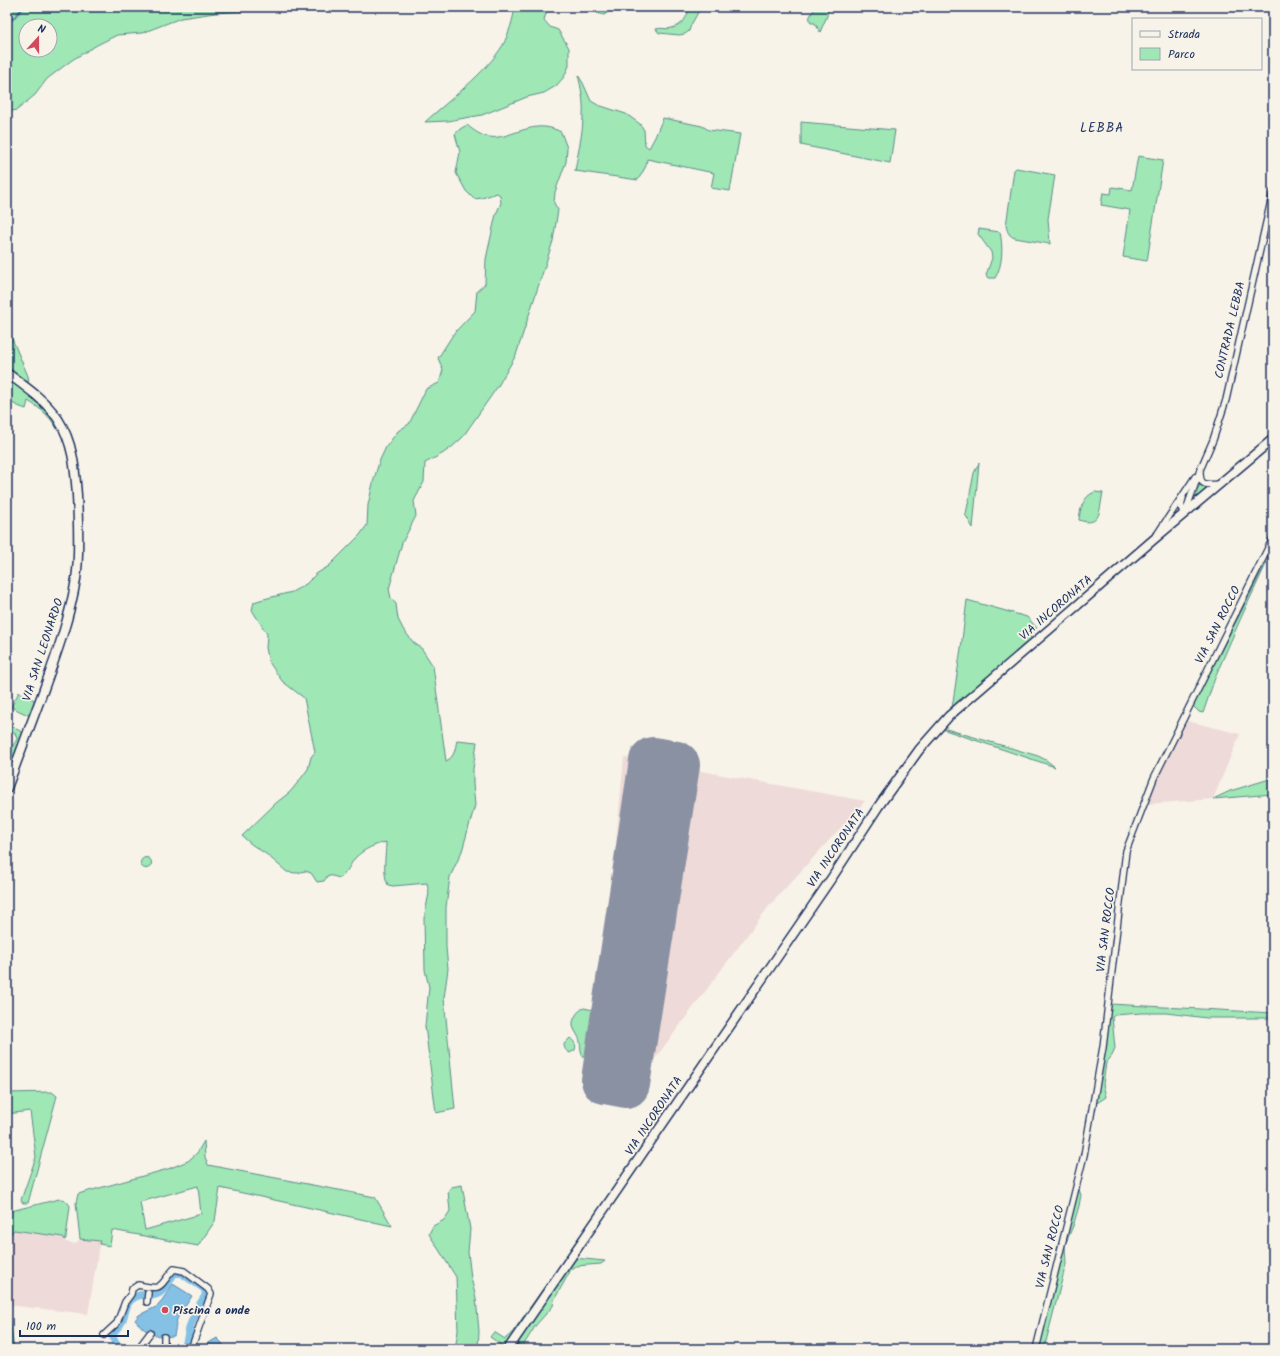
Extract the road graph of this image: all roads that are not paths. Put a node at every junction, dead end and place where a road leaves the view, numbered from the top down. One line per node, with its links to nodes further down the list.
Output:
1 (1273, 192): 4 (street, CONTRADA LEBBA)
2 (7, 373): 10 (main road, VIA SAN LEONARDO)
3 (1273, 439): 5 (main road, VIA INCORONATA)
4 (1200, 470): 5 (street); 6 (street); 7 (street)
5 (1220, 484): 7 (main road, VIA INCORONATA)
6 (1185, 493): 7 (street); 9 (street)
7 (1184, 514): 9 (main road, VIA INCORONATA)
8 (1273, 538): 20 (street, VIA SAN ROCCO)
9 (1153, 540): 19 (main road, VIA INCORONATA)
10 (7, 788)
11 (148, 1293): 12 (street)
12 (147, 1302)
13 (150, 1332): 16 (street)
14 (104, 1335): 18 (street)
15 (164, 1337): 17 (street)
16 (138, 1349)
17 (164, 1349)
18 (191, 1349)
19 (508, 1349)
20 (1036, 1349)

